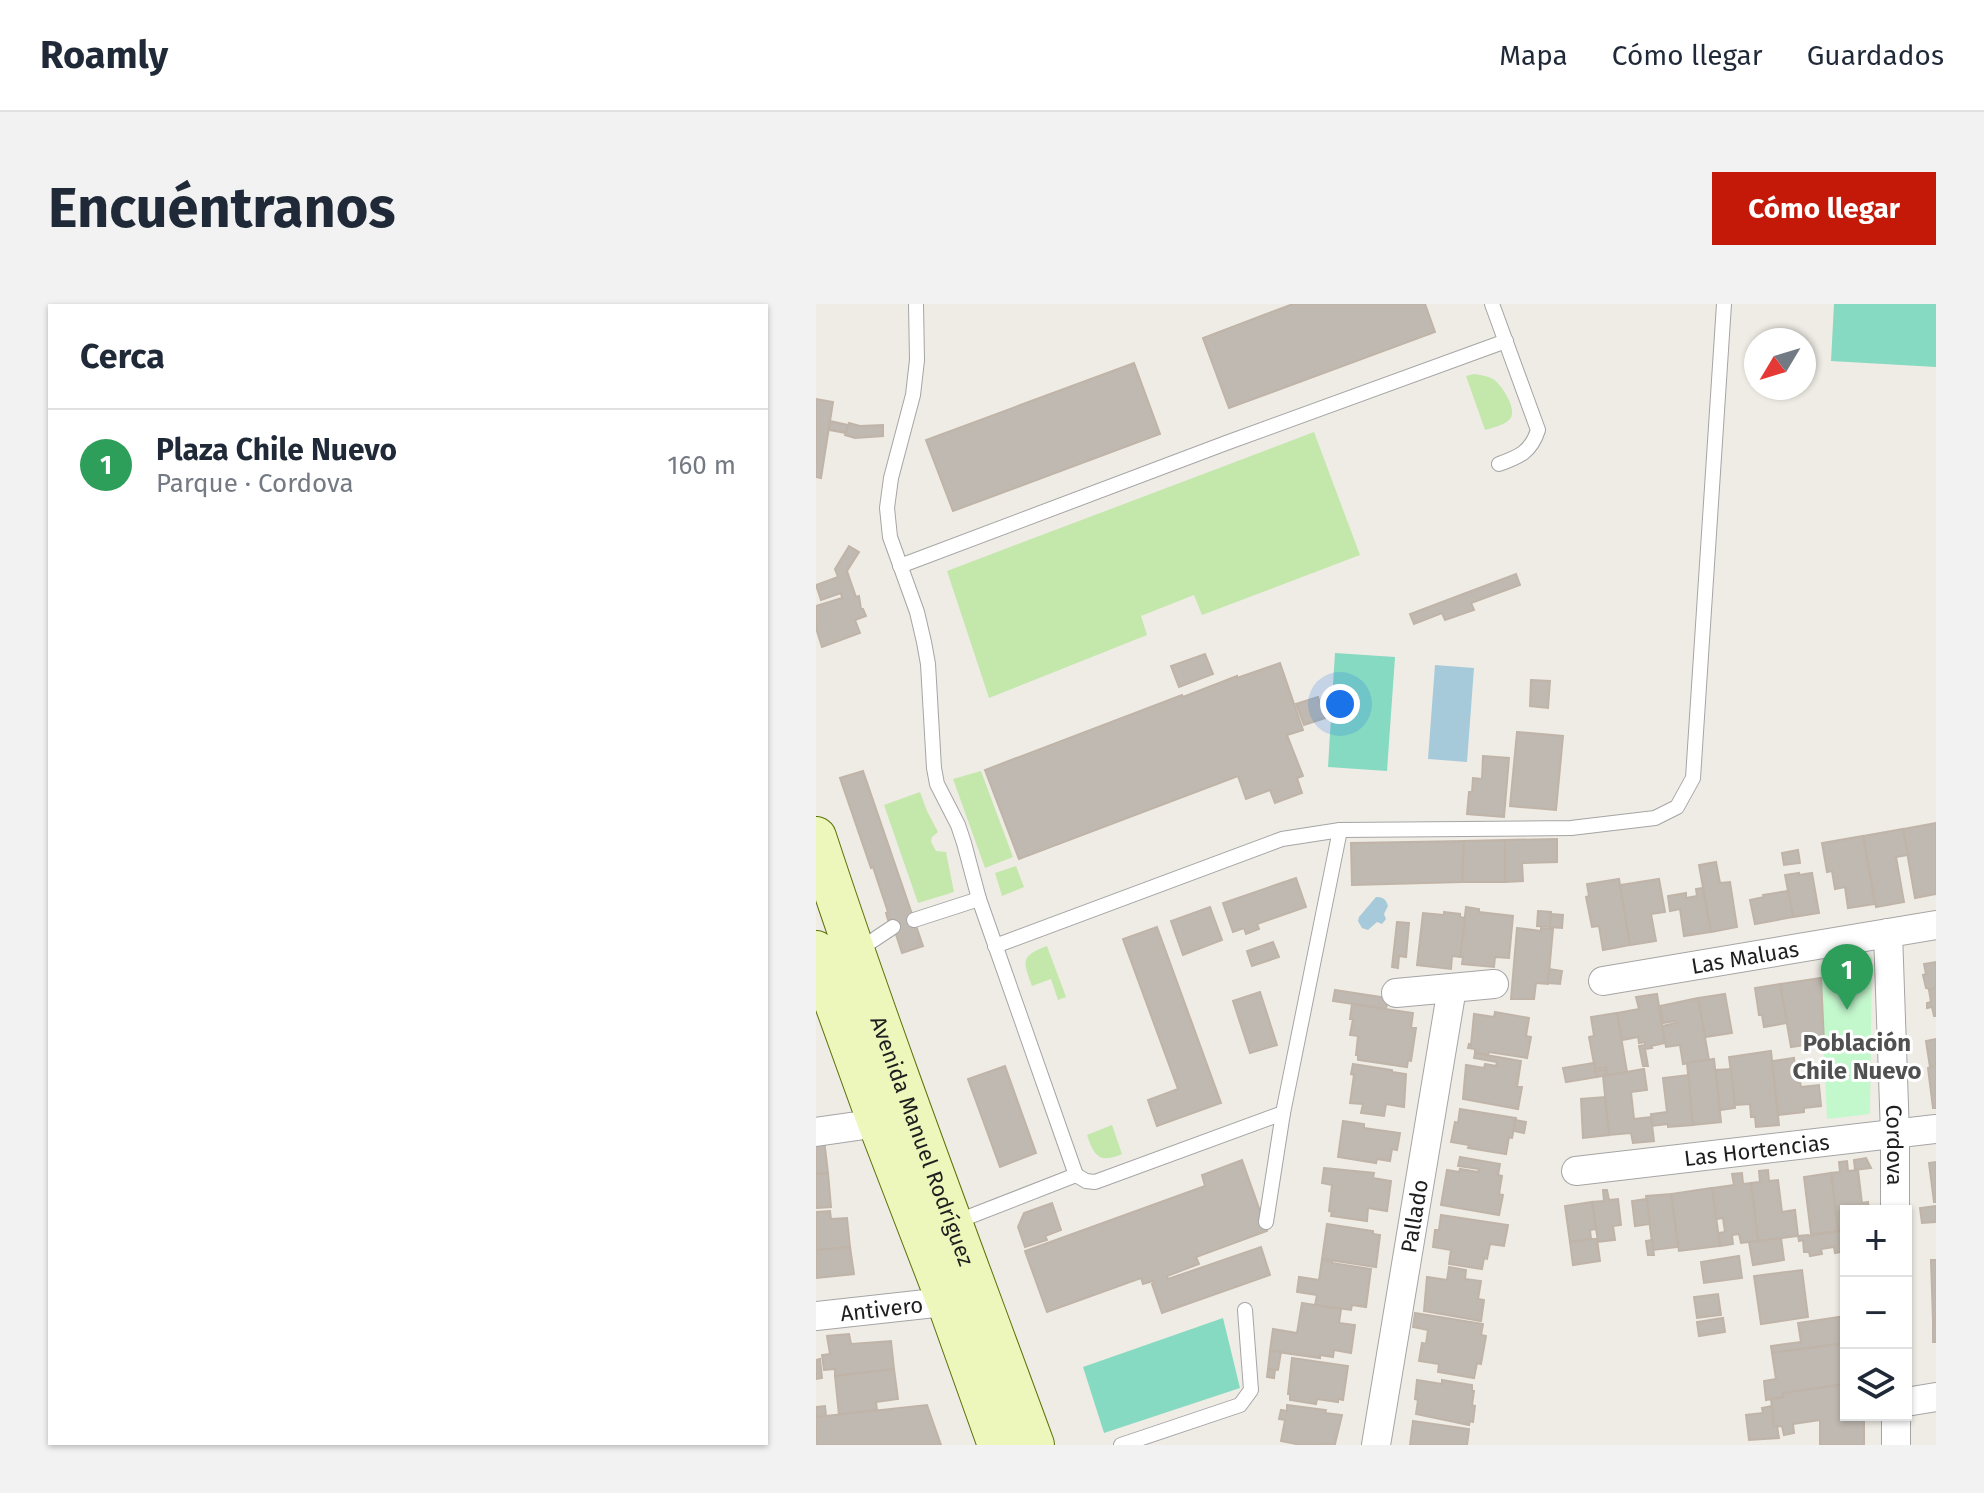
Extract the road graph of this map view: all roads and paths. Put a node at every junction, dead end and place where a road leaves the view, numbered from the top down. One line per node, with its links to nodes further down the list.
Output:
1 (916, 304): 6 (lane)
2 (1492, 304): 4 (lane)
3 (1724, 304): 7 (lane)
4 (1506, 341): 5 (lane); 6 (lane)
5 (1499, 464)
6 (900, 566): 9 (lane)
7 (1340, 830): 14 (lane); 21 (lane)
8 (816, 837): 15 (main road, Avenida Manuel Rodríguez)
9 (979, 899): 10 (lane); 14 (lane)
10 (914, 920)
11 (1936, 925): 13 (street, Las Maluas)
12 (893, 927): 15 (lane)
13 (1888, 933): 16 (street, Las Maluas); 24 (street, Cordova)
14 (995, 946): 26 (lane)
15 (834, 960): 20 (main road, Avenida Manuel Rodríguez)
16 (1603, 981)
17 (1494, 984): 18 (street)
18 (1452, 988): 19 (street); 38 (street, Pallado)
19 (1396, 993)
20 (883, 1100): 23 (street); 29 (main road, Avenida Manuel Rodríguez)
21 (1283, 1113): 26 (lane); 28 (lane)
22 (1936, 1129): 24 (street, Las Hortencias)
23 (816, 1132)
24 (1895, 1134): 25 (street, Las Hortencias); 27 (street, Cordova)
25 (1576, 1171)
26 (1076, 1175): 29 (lane)
27 (1895, 1205)
28 (1266, 1222)
29 (936, 1227): 30 (main road, Avenida Manuel Rodríguez)
30 (964, 1300): 32 (street, Antivero); 36 (main road, Avenida Manuel Rodríguez)
31 (1245, 1310): 37 (lane)
32 (816, 1316)
33 (1936, 1397): 34 (street)
34 (1912, 1401)
35 (1896, 1421): 39 (street)
36 (1011, 1432)
37 (1121, 1445)
38 (1376, 1445)
39 (1896, 1445)

